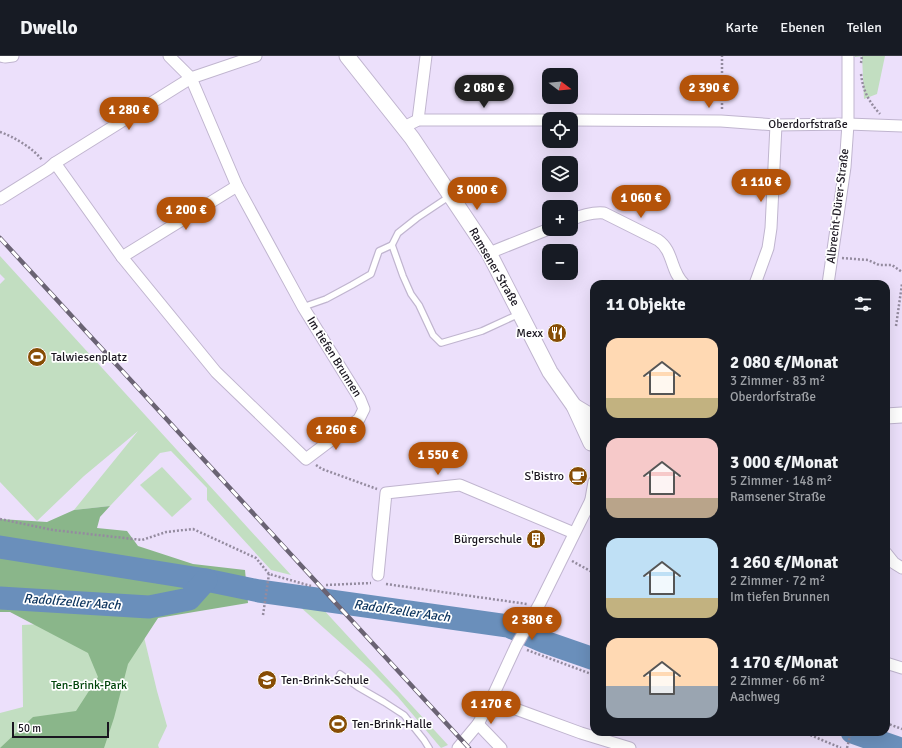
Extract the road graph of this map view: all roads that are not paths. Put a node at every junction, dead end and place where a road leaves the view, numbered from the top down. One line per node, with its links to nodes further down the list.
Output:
1 (0, 56): 2 (street)
2 (13, 56)
3 (169, 56): 8 (street)
4 (256, 56): 8 (street)
5 (347, 56): 15 (main road, Ramsener Straße)
6 (426, 56): 9 (street)
7 (848, 56): 12 (street, Albrecht-Dürer-Straße)
8 (191, 78): 16 (street); 17 (street, Im tiefen Brunnen)
9 (418, 120): 10 (street); 15 (street)
10 (542, 120)
11 (578, 120): 13 (street, Oberdorfstraße)
12 (848, 124): 13 (street, Oberdorfstraße); 14 (street, Oberdorfstraße); 27 (street, Albrecht-Dürer-Straße)
13 (776, 125): 26 (street)
14 (902, 126)
15 (404, 127): 18 (main road, Ramsener Straße)
16 (55, 163): 19 (street); 24 (street)
17 (238, 186): 24 (street); 28 (street, Im tiefen Brunnen)
18 (451, 196): 22 (lane); 23 (main road, Ramsener Straße)
19 (0, 199)
20 (578, 217): 25 (street)
21 (542, 232): 23 (street)
22 (392, 245): 28 (lane); 29 (lane)
23 (489, 253): 29 (main road, Ramsener Straße)
24 (122, 257): 28 (street, Im tiefen Brunnen)
25 (680, 280)
26 (756, 280)
27 (829, 280)
28 (303, 307)
29 (520, 313): 30 (main road, Ramsener Straße)
30 (574, 406): 32 (main road, Ramsener Straße); 34 (main road, Ramsener Straße)
31 (902, 415): 33 (main road)
32 (590, 416)
33 (890, 416)
34 (590, 439)
35 (590, 501): 36 (street)
36 (574, 533): 39 (street); 43 (street)
37 (890, 558): 38 (street)
38 (902, 568)
39 (380, 581)
40 (890, 664): 41 (street)
41 (902, 668)
42 (340, 674): 47 (lane)
43 (491, 700): 44 (street); 45 (street)
44 (478, 724): 48 (street); 49 (street)
45 (590, 736)
46 (591, 736): 50 (street)
47 (429, 748)
48 (458, 748)
49 (501, 748)
50 (630, 748)

